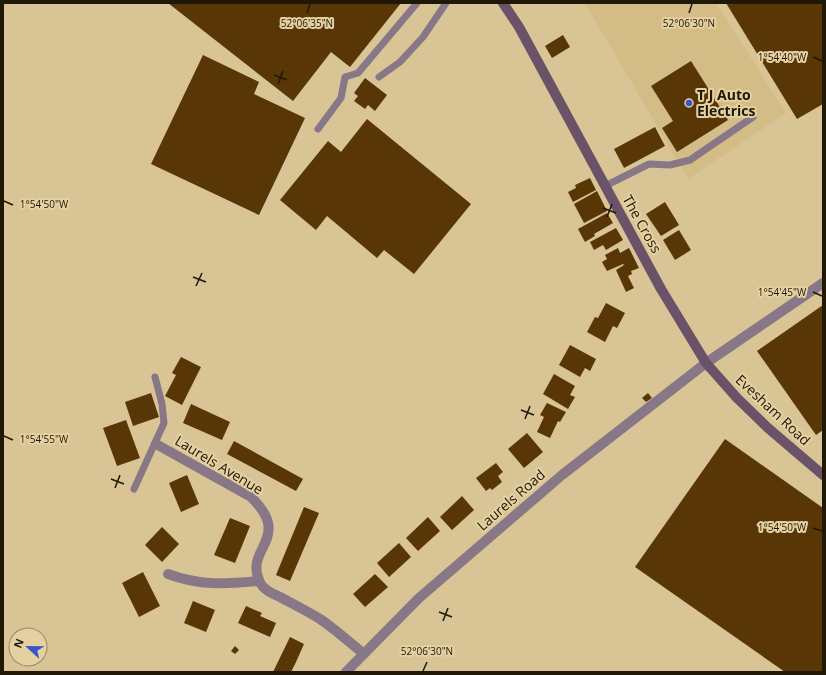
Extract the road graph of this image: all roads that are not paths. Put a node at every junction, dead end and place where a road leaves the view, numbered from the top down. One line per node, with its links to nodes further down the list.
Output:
1 (417, 3): 6 (lane)
2 (446, 3): 4 (lane)
3 (503, 3): 7 (main road, The Cross)
4 (380, 77)
5 (753, 117): 7 (lane)
6 (318, 129)
7 (605, 186): 9 (main road, The Cross)
8 (823, 283): 9 (street, Laurels Road)
9 (706, 363): 12 (main road, Evesham Road); 16 (street, Laurels Road)
10 (155, 378): 11 (lane)
11 (156, 444): 13 (lane); 15 (street, Laurels Avenue)
12 (823, 475)
13 (134, 489)
14 (168, 574): 15 (street)
15 (259, 582): 16 (street)
16 (364, 654): 17 (street, Laurels Road)
17 (346, 672)

